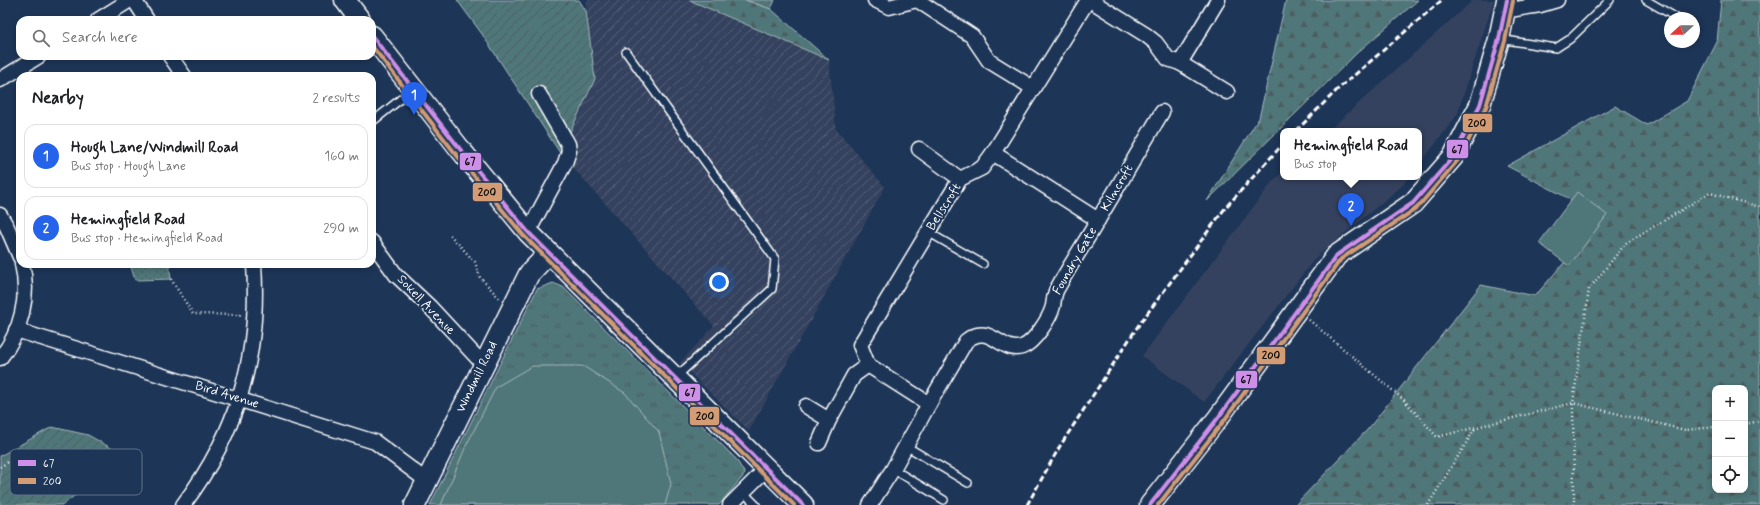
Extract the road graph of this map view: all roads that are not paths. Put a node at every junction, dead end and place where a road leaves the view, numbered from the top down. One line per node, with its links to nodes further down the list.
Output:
1 (130, 0): 13 (street)
2 (134, 0): 14 (street)
3 (345, 0): 15 (street)
4 (874, 0): 5 (street)
5 (917, 0): 24 (street)
6 (1089, 0): 21 (street); 24 (street, Bellscroft)
7 (1218, 0): 21 (street)
8 (1557, 0): 11 (street)
9 (1610, 0): 16 (lane)
10 (1646, 0): 12 (lane)
11 (1505, 6): 16 (street)
12 (1667, 12)
13 (104, 16)
14 (144, 16)
15 (357, 16)
16 (1499, 39): 66 (street)
17 (376, 41): 25 (street)
18 (626, 52): 47 (lane)
19 (32, 60): 23 (street)
20 (173, 60): 22 (street)
21 (1180, 63): 26 (street)
22 (181, 72)
23 (0, 80)
24 (1033, 88): 31 (street, Bellscroft)
25 (412, 90): 29 (lane); 35 (street)
26 (1227, 92)
27 (539, 94): 35 (street)
28 (1162, 112): 34 (street, Kilncroft)
29 (376, 119)
30 (919, 149): 32 (street)
31 (993, 153): 32 (street, Bellscroft); 34 (street, Kilncroft)
32 (960, 179): 36 (street, Bellscroft)
33 (0, 215): 37 (street)
34 (1098, 220): 49 (street, Foundry Gate)
35 (528, 232): 39 (street)
36 (928, 232): 40 (lane); 46 (street, Bellscroft)
37 (16, 248)
38 (376, 248): 45 (street, Sokell Avenue)
39 (548, 254): 45 (street, Windmill Road); 47 (street)
40 (983, 264)
41 (23, 268): 43 (street)
42 (254, 268): 48 (street)
43 (16, 330): 44 (street); 48 (street, Bird Avenue)
44 (0, 358)
45 (484, 364): 56 (street, Windmill Road)
46 (868, 365): 49 (street); 51 (street)
47 (674, 379): 54 (street)
48 (240, 399): 56 (street, Bird Avenue); 60 (street)
49 (929, 404): 53 (street, Foundry Gate)
50 (806, 406): 51 (street)
51 (829, 420): 52 (street)
52 (819, 443)
53 (906, 446): 55 (street, Foundry Gate); 57 (lane)
54 (766, 469): 58 (street); 64 (street)
55 (894, 469): 59 (lane); 65 (street, Foundry Gate)
56 (427, 480): 61 (street, Windmill Road)
57 (968, 483)
58 (743, 492): 62 (street); 63 (lane)
59 (944, 500)
60 (183, 505)
61 (415, 505)
62 (730, 505)
63 (756, 505)
64 (803, 505)
65 (870, 505)
66 (1150, 505)

